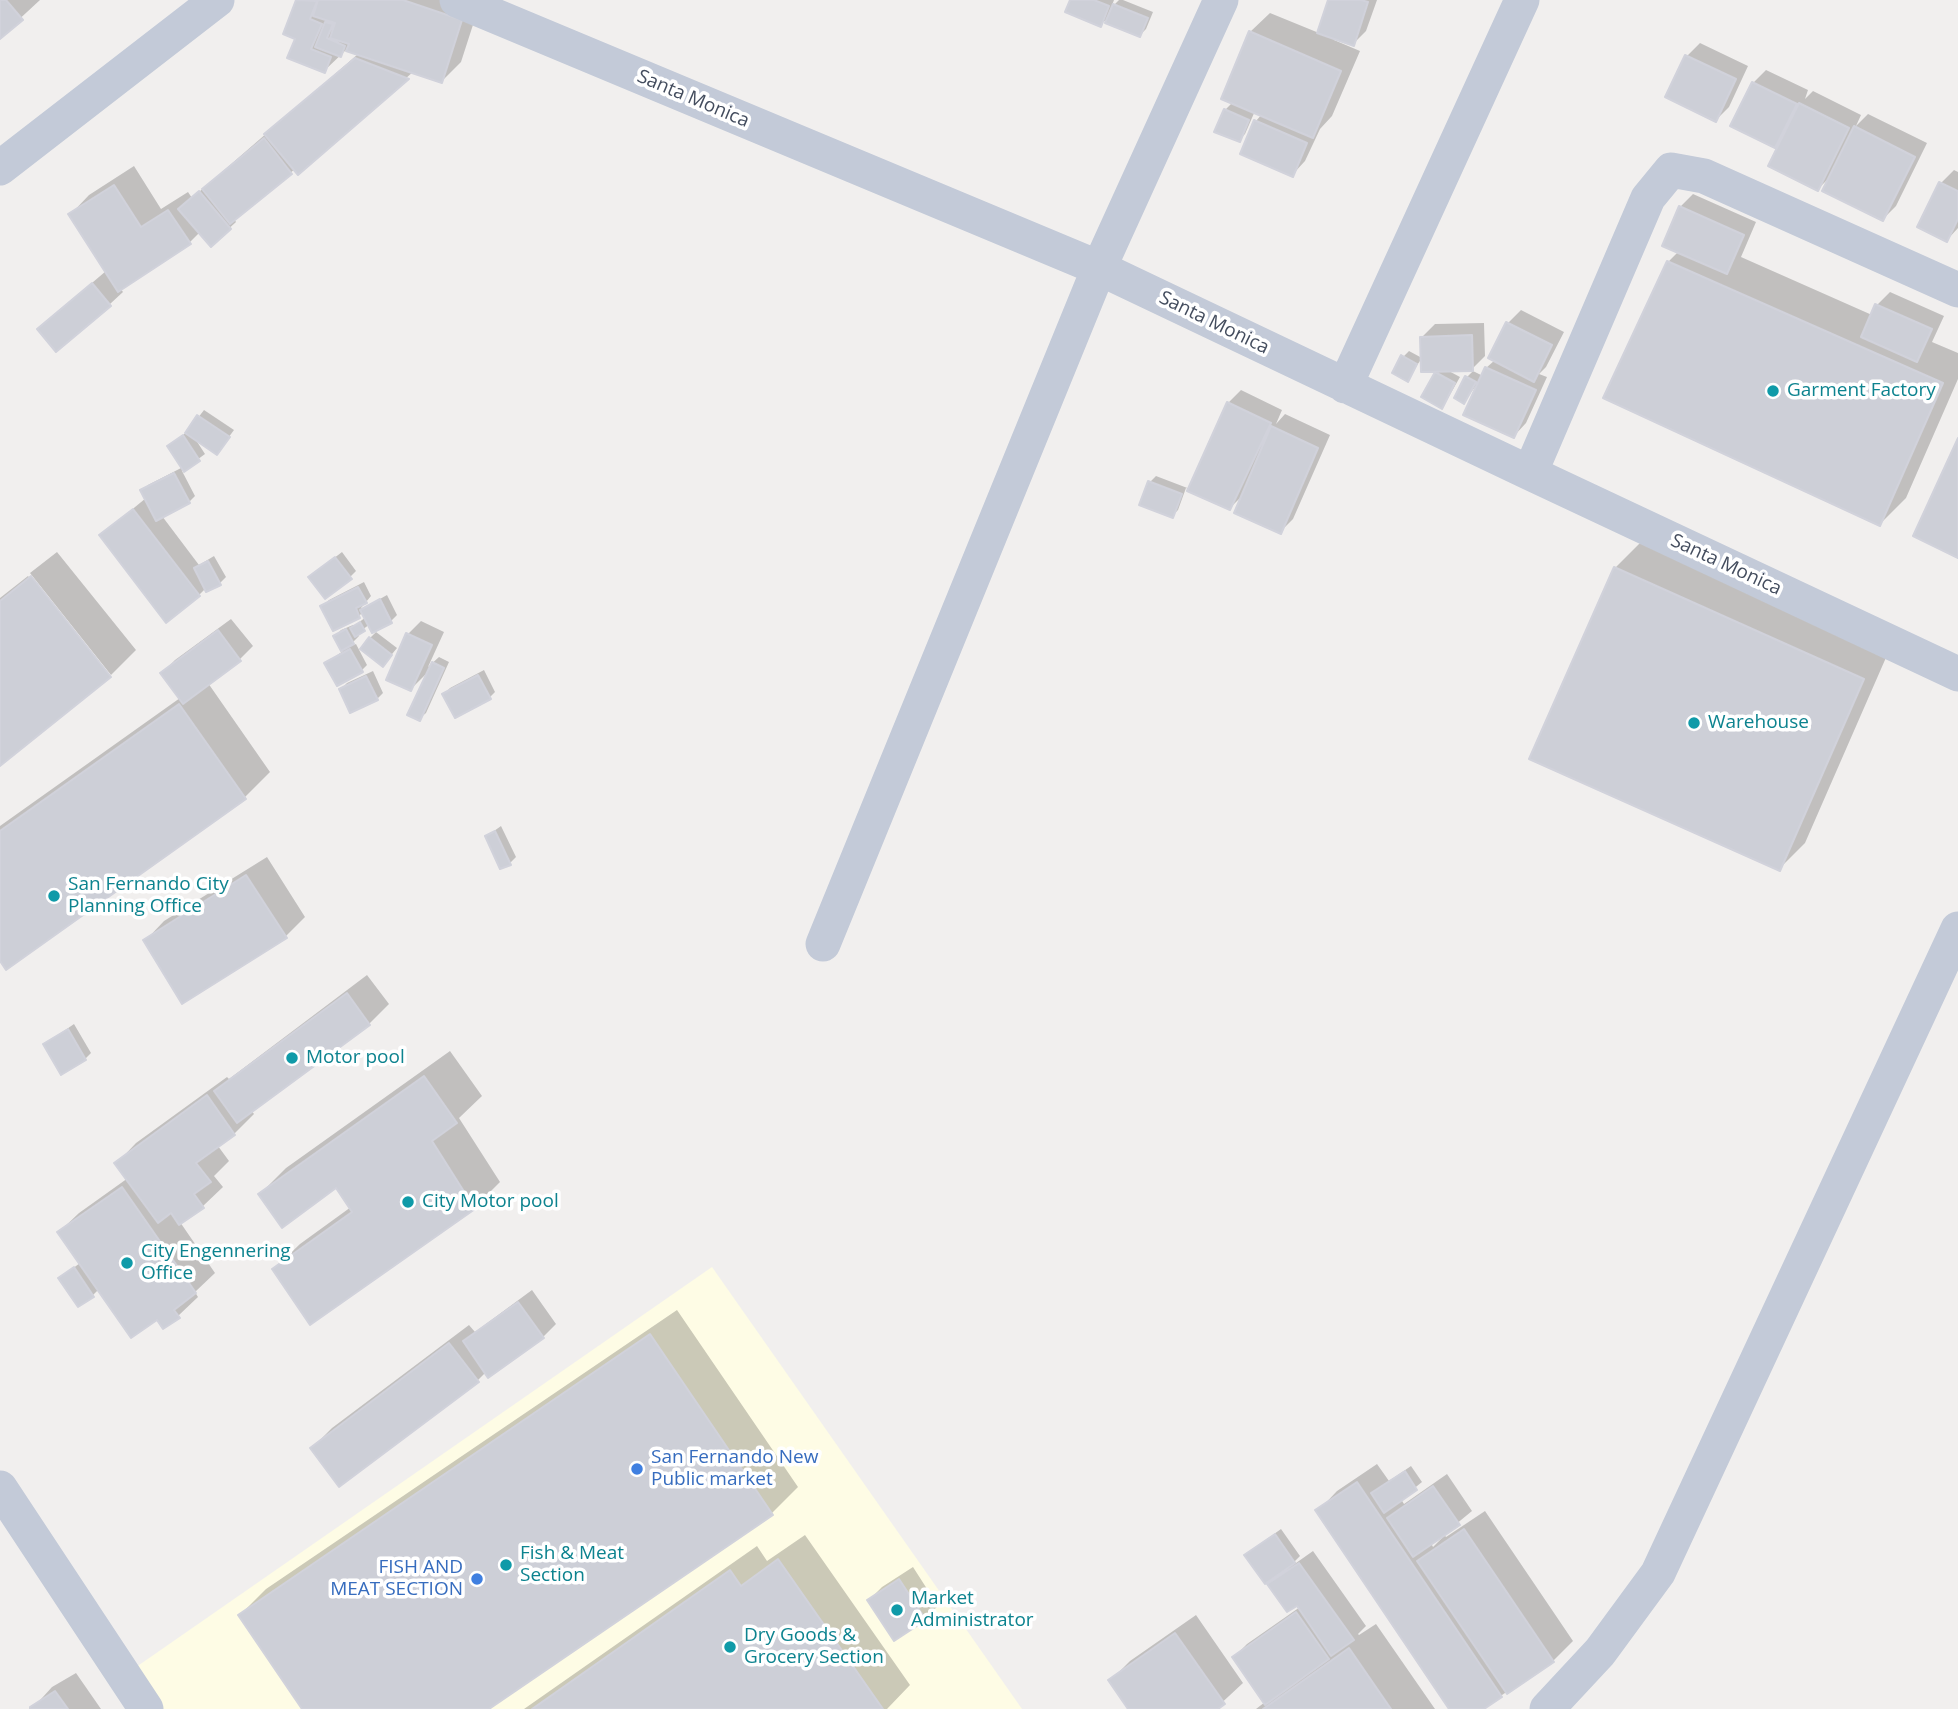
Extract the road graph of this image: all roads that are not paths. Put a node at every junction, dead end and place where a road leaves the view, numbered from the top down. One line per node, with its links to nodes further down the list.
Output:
1 (217, 0): 5 (street)
2 (457, 0): 6 (street, Santa Monica)
3 (1221, 0): 6 (street)
4 (1522, 0): 8 (street)
5 (0, 168)
6 (1100, 268): 8 (street, Santa Monica); 12 (street)
7 (1958, 290): 9 (street)
8 (1345, 386): 9 (street, Santa Monica)
9 (1530, 473): 10 (street, Santa Monica)
10 (1958, 674)
11 (1958, 929): 15 (street)
12 (823, 944)
13 (0, 1488): 14 (street)
14 (146, 1709)
15 (1547, 1709)

